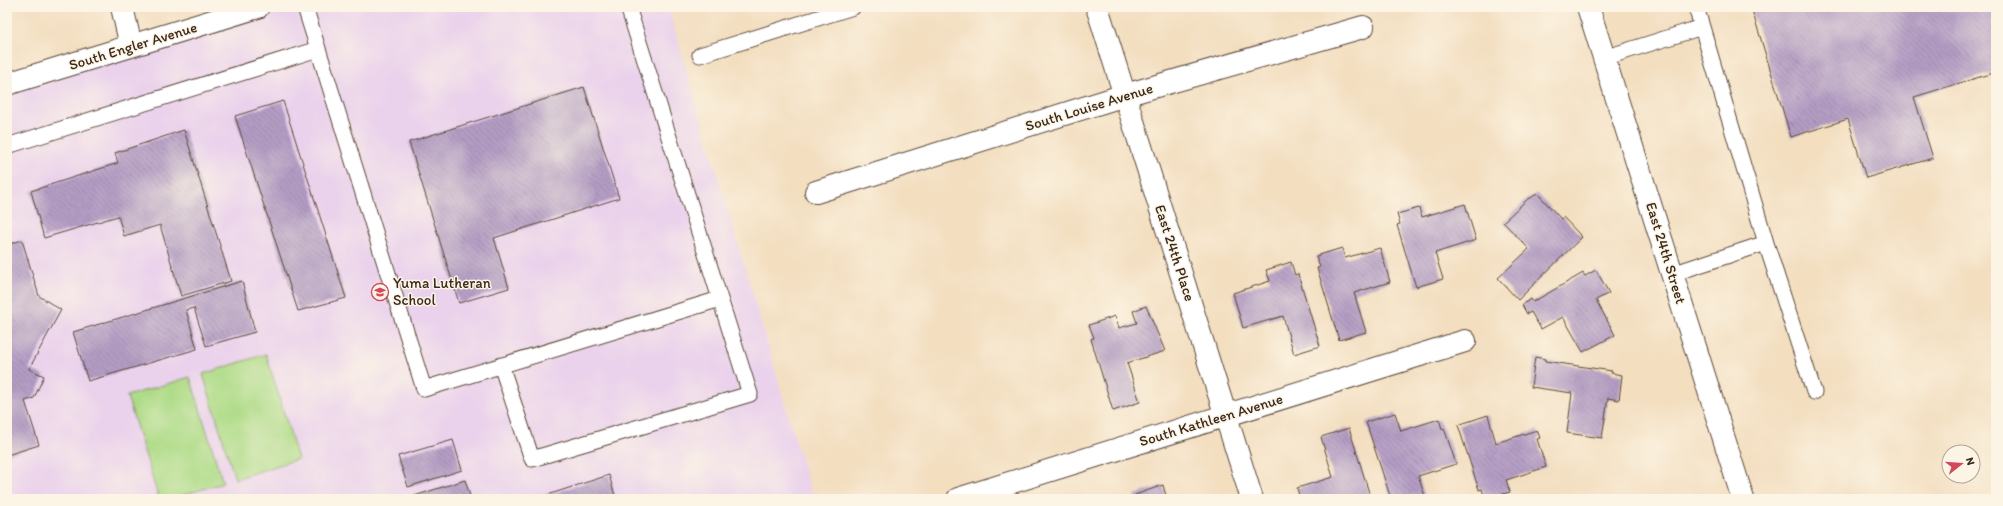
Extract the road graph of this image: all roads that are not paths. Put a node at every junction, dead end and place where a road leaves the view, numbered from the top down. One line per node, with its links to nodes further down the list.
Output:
1 (122, 7): 11 (street)
2 (258, 7): 11 (street, South Engler Avenue)
3 (305, 7): 12 (lane)
4 (628, 7): 21 (lane)
5 (853, 7): 13 (lane)
6 (1097, 7): 16 (street, East 24th Place)
7 (1588, 7): 14 (street, East 24th Street)
8 (1696, 7): 10 (lane)
9 (1364, 27): 16 (street, South Louise Avenue)
10 (1702, 27): 14 (lane); 19 (lane)
11 (131, 46): 15 (street, South Engler Avenue)
12 (318, 49): 17 (lane); 23 (lane)
13 (700, 55)
14 (1604, 58): 20 (street, East 24th Street)
15 (7, 84)
16 (1125, 96): 18 (street, South Louise Avenue); 25 (street, East 24th Place)
17 (7, 146)
18 (816, 192)
19 (1766, 243): 20 (lane); 24 (lane)
20 (1672, 274): 28 (street, East 24th Street)
21 (720, 299): 23 (lane); 23 (lane)
22 (1464, 341): 25 (street, South Kathleen Avenue)
23 (501, 366)
24 (1814, 392)
25 (1226, 416): 26 (street, South Kathleen Avenue); 27 (street, East 24th Place)
26 (958, 499)
27 (1252, 499)
28 (1743, 499)

